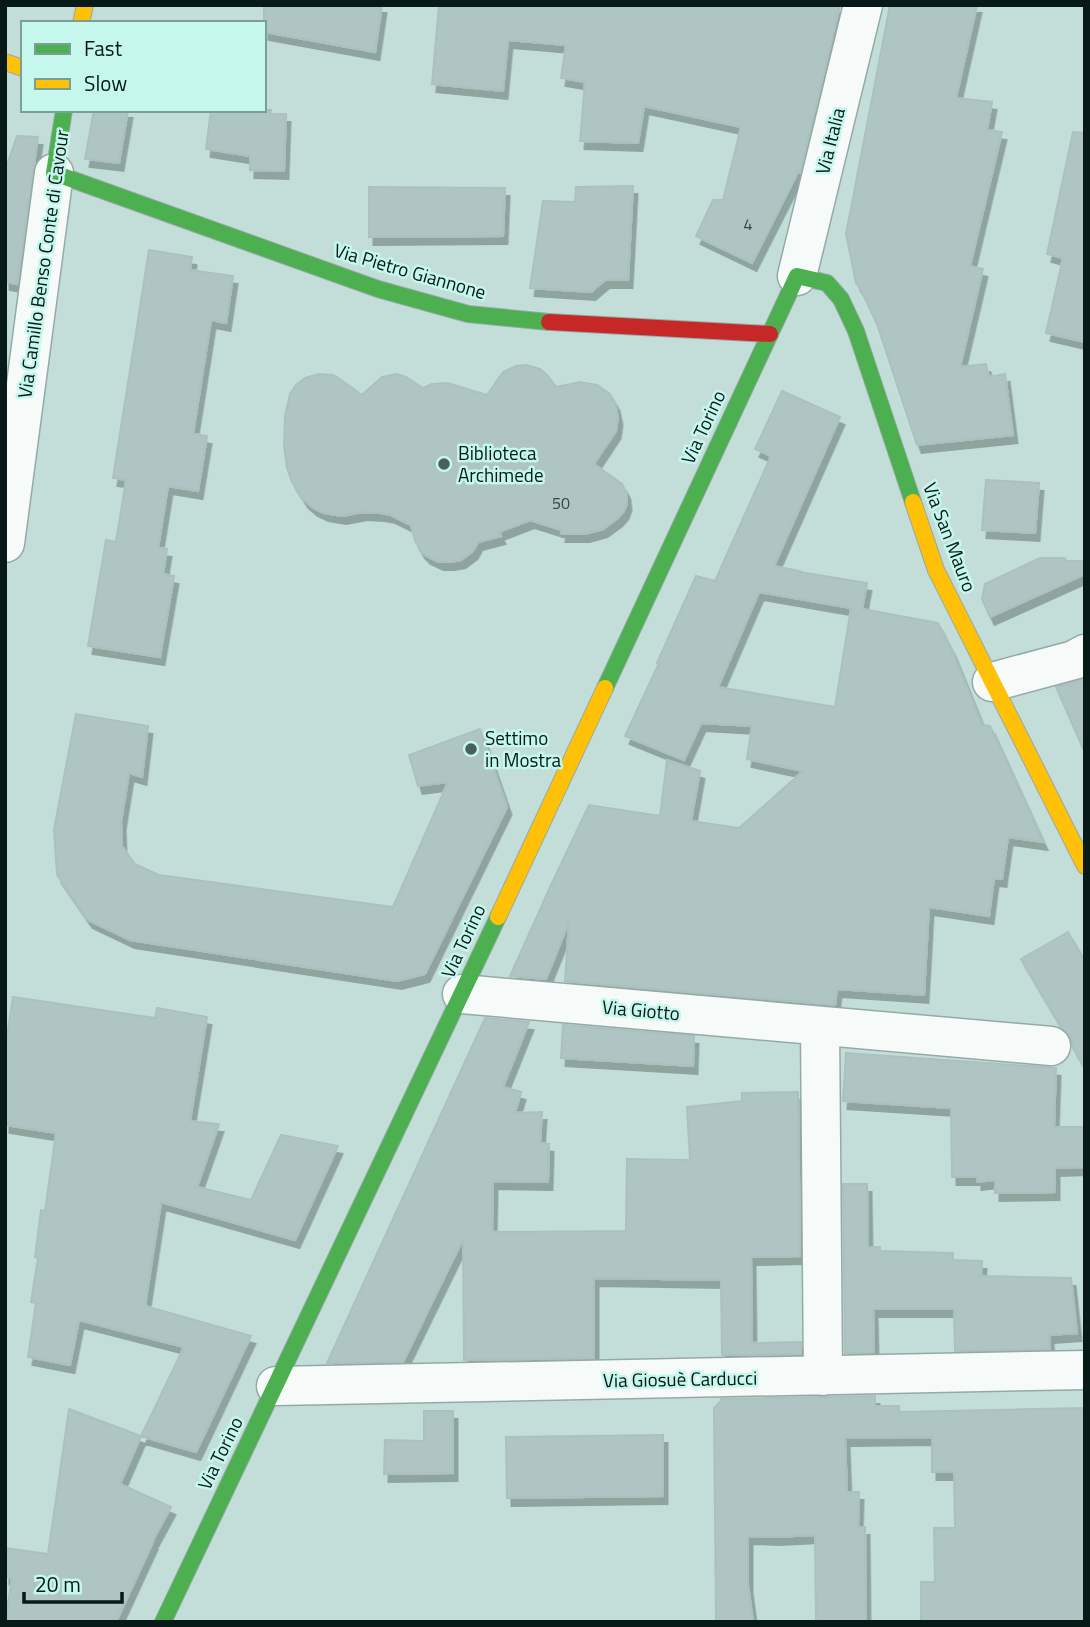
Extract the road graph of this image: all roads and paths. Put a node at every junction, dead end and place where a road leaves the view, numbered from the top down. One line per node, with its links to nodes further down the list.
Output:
1 (863, 5): 4 (street, Via Italia)
2 (64, 112): 3 (street, Via Camillo Benso Conte di Cavour)
3 (54, 173): 5 (street, Via Pietro Giannone); 6 (street, Via Camillo Benso Conte di Cavour)
4 (797, 276): 5 (street, Via Torino); 8 (street, Via San Mauro)
5 (770, 334): 10 (street, Via Torino)
6 (5, 543)
7 (1085, 654): 8 (street)
8 (992, 682): 9 (street, Via San Mauro)
9 (1085, 866)
10 (462, 994): 11 (street, Via Giotto); 15 (street, Via Torino)
11 (820, 1026): 12 (street, Via Giotto); 14 (street)
12 (1051, 1046)
13 (1085, 1370): 14 (street, Via Giosuè Carducci)
14 (823, 1376): 15 (street, Via Giosuè Carducci)
15 (276, 1386): 16 (street, Via Torino)
16 (163, 1622)

